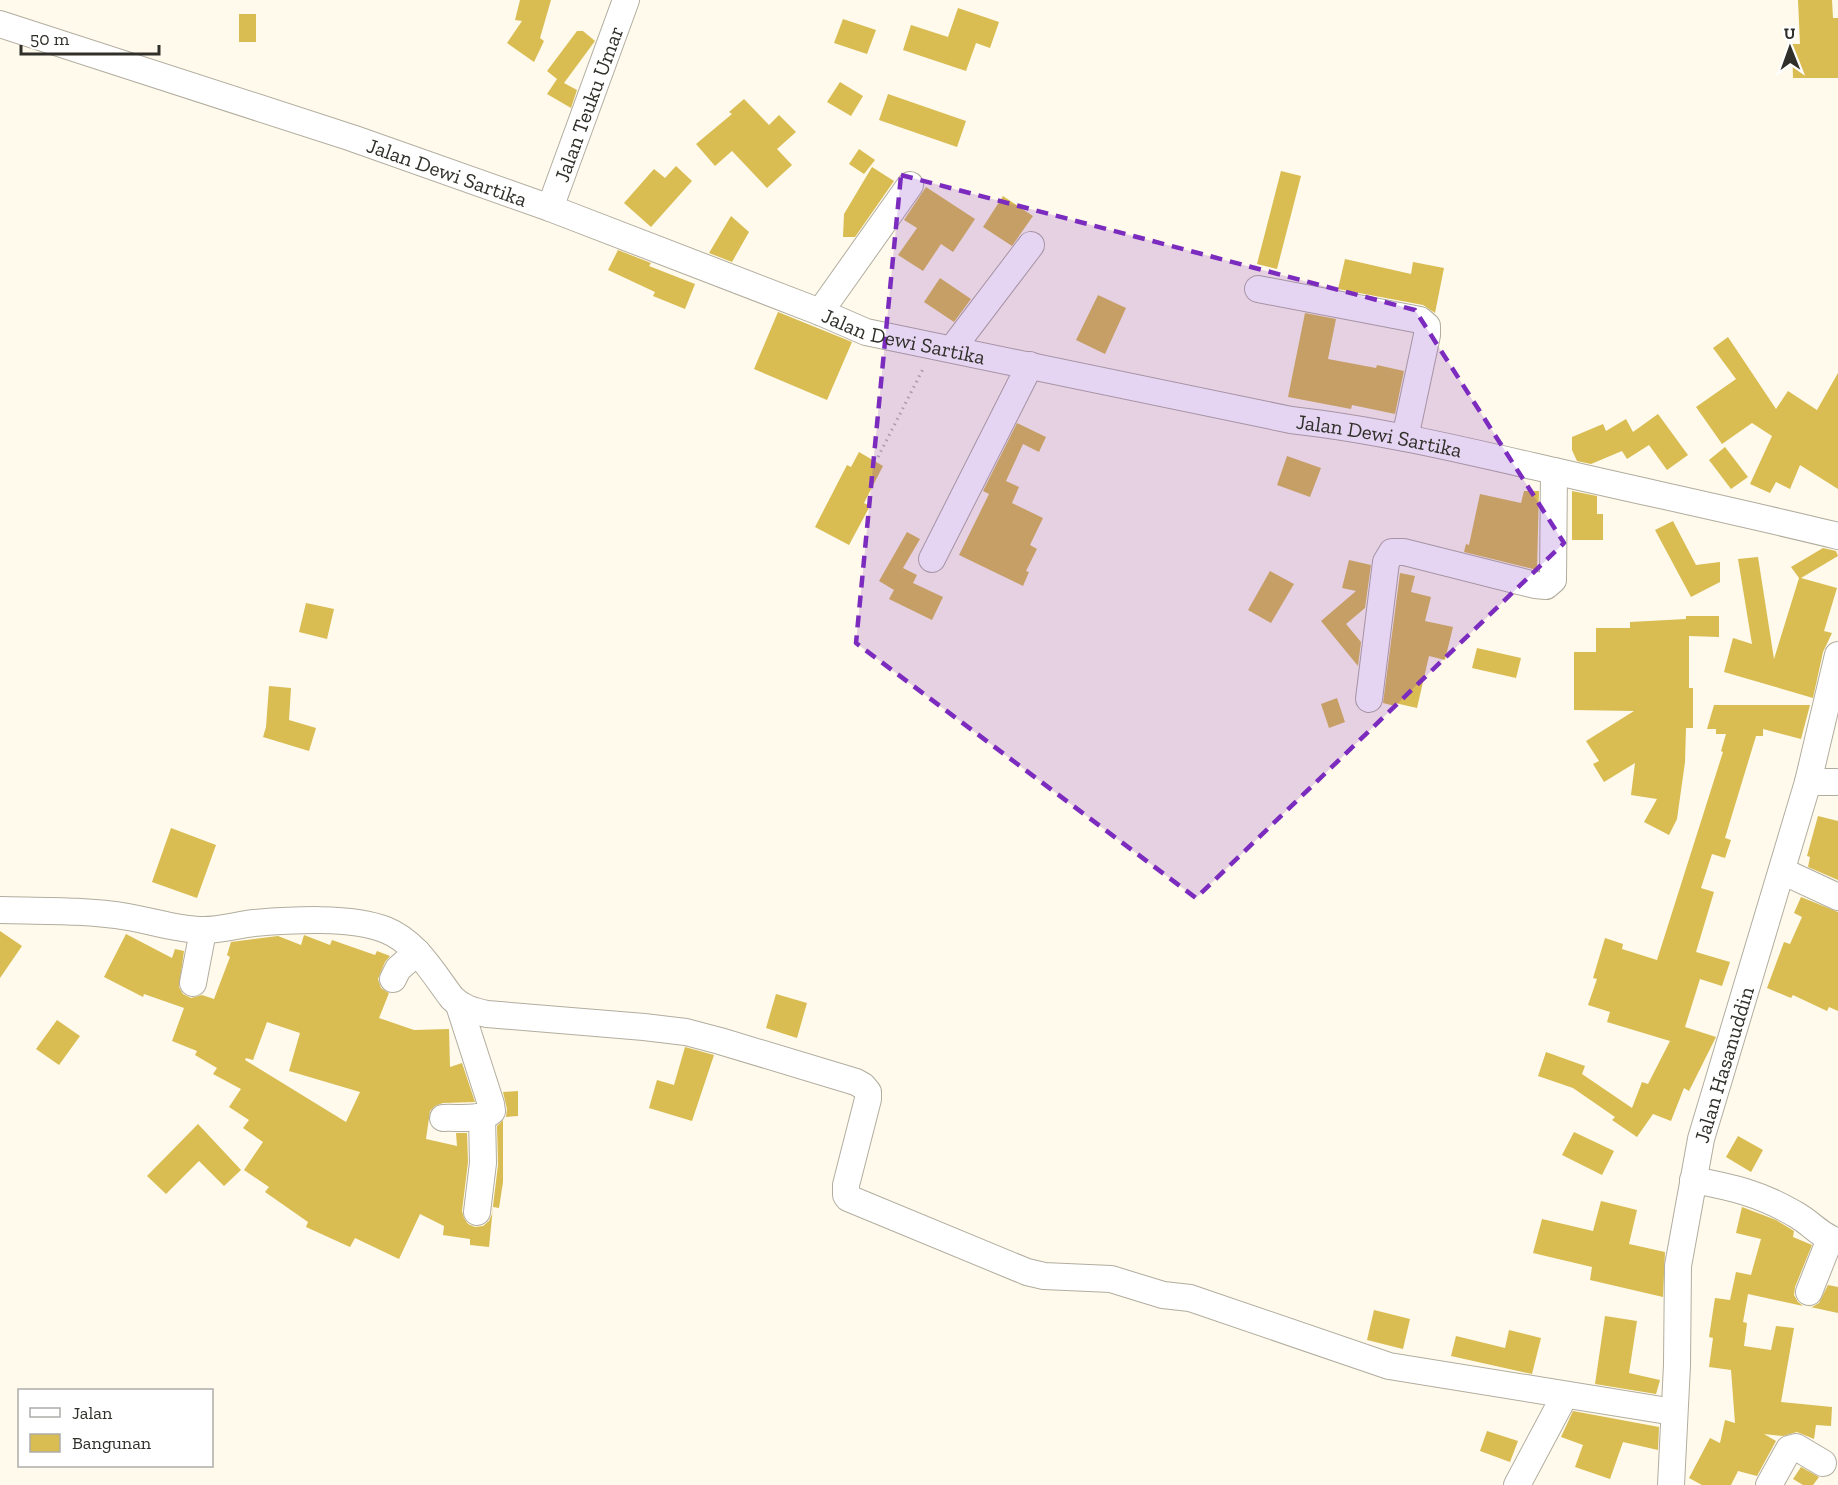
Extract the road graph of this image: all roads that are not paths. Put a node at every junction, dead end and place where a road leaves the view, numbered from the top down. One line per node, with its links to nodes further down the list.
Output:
1 (626, 0): 4 (street, Jalan Teuku Umar)
2 (0, 24): 4 (street, Jalan Dewi Sartika)
3 (910, 186): 7 (street)
4 (550, 208): 7 (street, Jalan Dewi Sartika)
5 (1031, 245): 8 (street)
6 (1258, 289): 10 (street)
7 (820, 312): 8 (street, Jalan Dewi Sartika)
8 (943, 348): 9 (street, Jalan Dewi Sartika)
9 (1030, 365): 10 (street, Jalan Dewi Sartika); 13 (street)
10 (1405, 438): 11 (street, Jalan Dewi Sartika)
11 (1554, 471): 12 (street, Jalan Dewi Sartika); 15 (street)
12 (1838, 536)
13 (932, 559)
14 (1838, 655): 16 (street, Jalan Hasanuddin)
15 (1369, 699)
16 (1808, 782): 17 (street); 18 (street, Jalan Hasanuddin)
17 (1838, 782)
18 (1782, 871): 19 (street); 28 (street, Jalan Hasanuddin)
19 (1838, 897)
20 (0, 910): 21 (street)
21 (203, 931): 22 (street); 24 (street)
22 (417, 952): 23 (street); 25 (street)
23 (393, 979)
24 (193, 983)
25 (459, 1005): 26 (street); 32 (street)
26 (482, 1116): 27 (street); 29 (street)
27 (443, 1118)
28 (1694, 1180): 30 (street); 33 (street, Jalan Hasanuddin)
29 (477, 1212)
30 (1834, 1241): 31 (street)
31 (1809, 1292)
32 (1565, 1395): 33 (street); 36 (street)
33 (1674, 1412): 35 (street, Jalan Hasanuddin)
34 (1823, 1463): 37 (street)
35 (1677, 1482)
36 (1517, 1485)
37 (1769, 1485)

